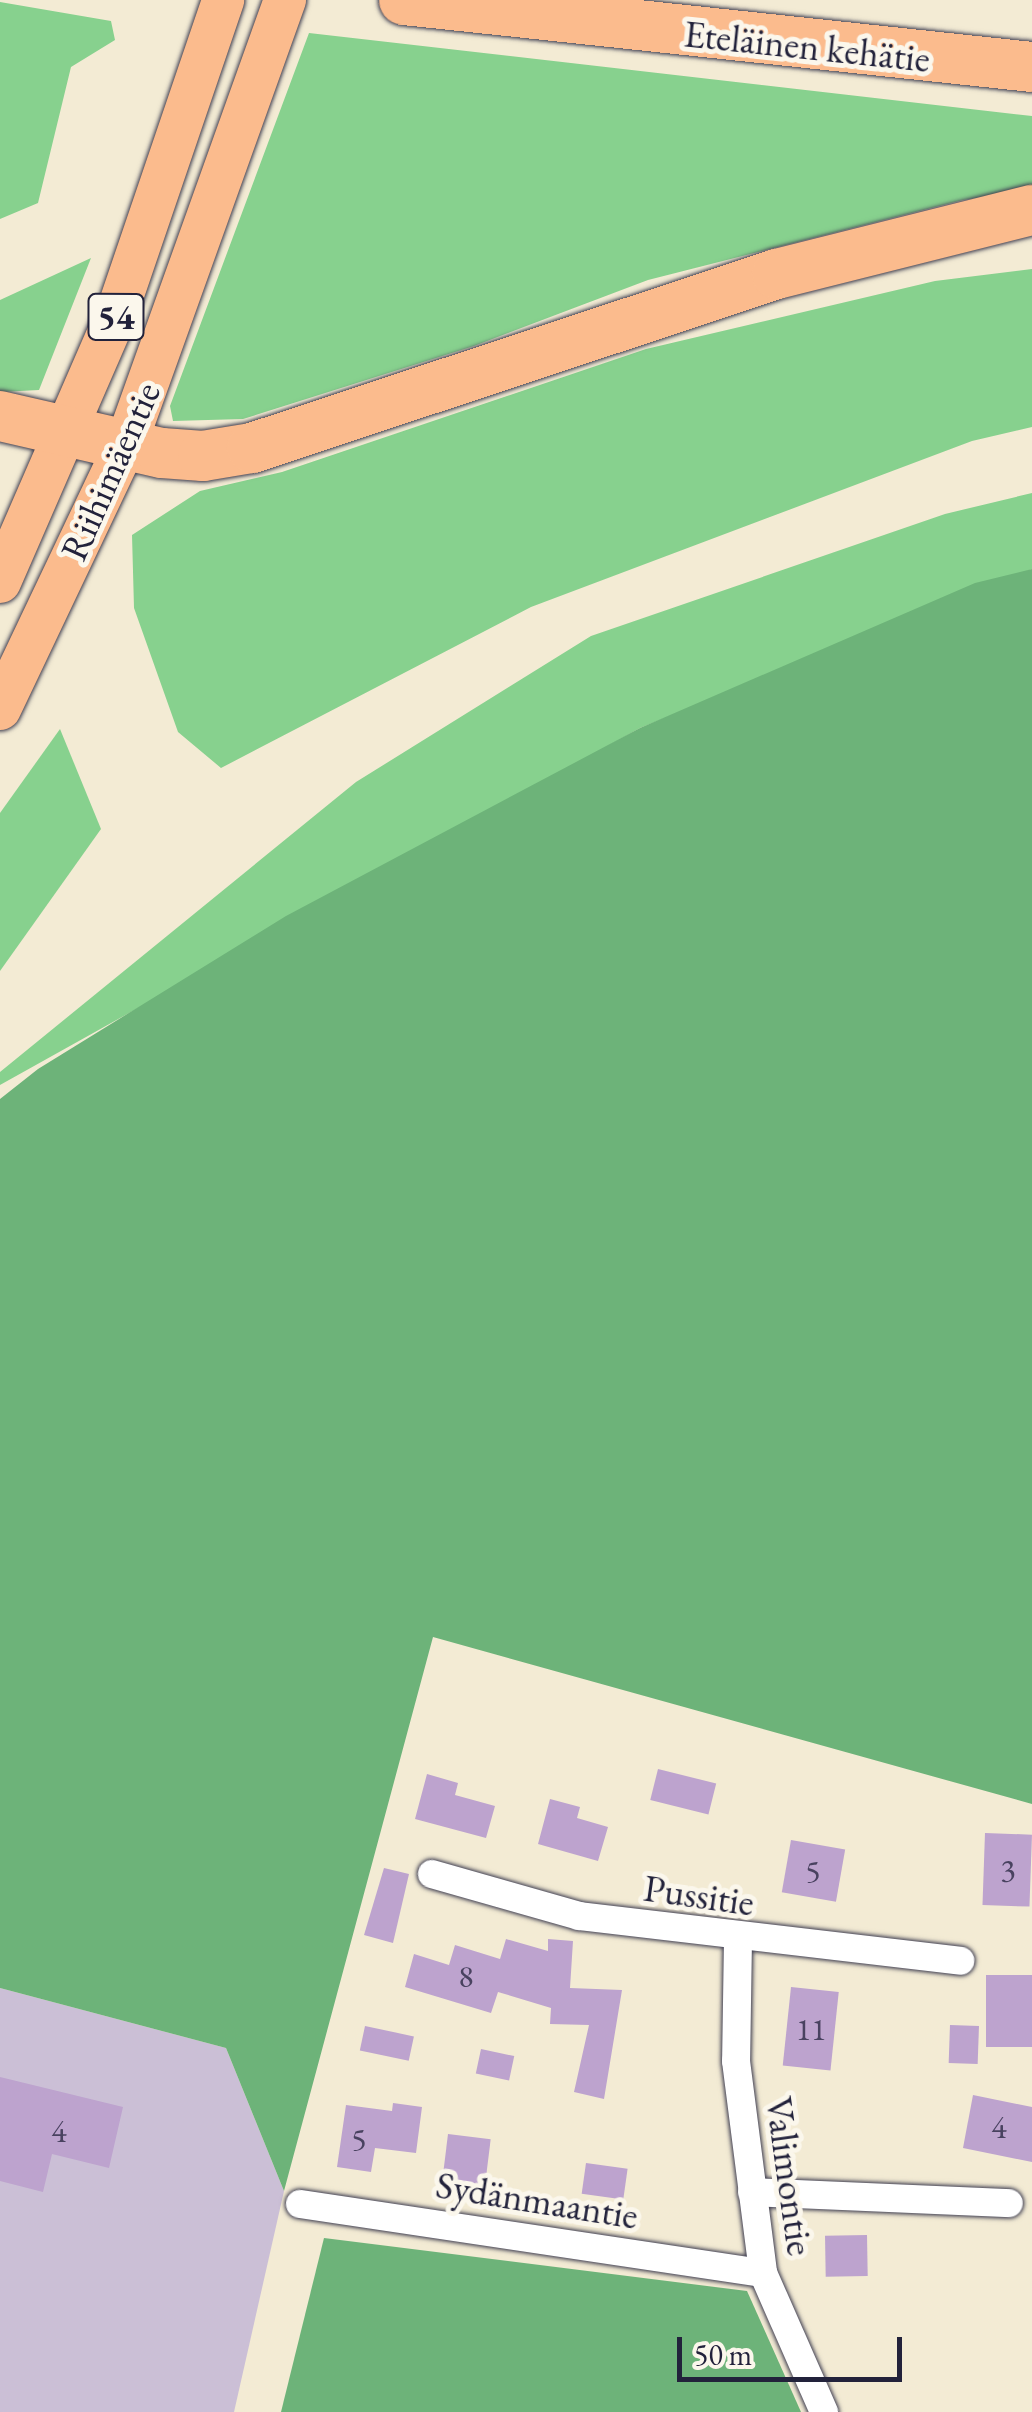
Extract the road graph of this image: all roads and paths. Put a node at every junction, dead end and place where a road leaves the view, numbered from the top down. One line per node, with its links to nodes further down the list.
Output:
1 (223, 0): 9 (main road, Riihimäentie / 54)
2 (285, 0): 10 (main road, Riihimäentie / 54)
3 (404, 0): 6 (highway, Eteläinen kehätie)
4 (693, 0): 5 (highway)
5 (1032, 52)
6 (1032, 67)
7 (1032, 210): 10 (highway)
8 (0, 416): 9 (highway)
9 (69, 430): 10 (highway); 11 (main road, Riihimäentie)
10 (126, 444): 12 (main road, Riihimäentie)
11 (0, 582)
12 (0, 709)
13 (432, 1874): 14 (street, Pussitie)
14 (738, 1939): 15 (street, Pussitie); 16 (street, Valimontie)
15 (960, 1960)
16 (752, 2192): 17 (street); 19 (street, Valimontie)
17 (1009, 2203)
18 (300, 2204): 19 (street, Sydänmaantie)
19 (763, 2272): 20 (street, Valimontie)
20 (824, 2412)

